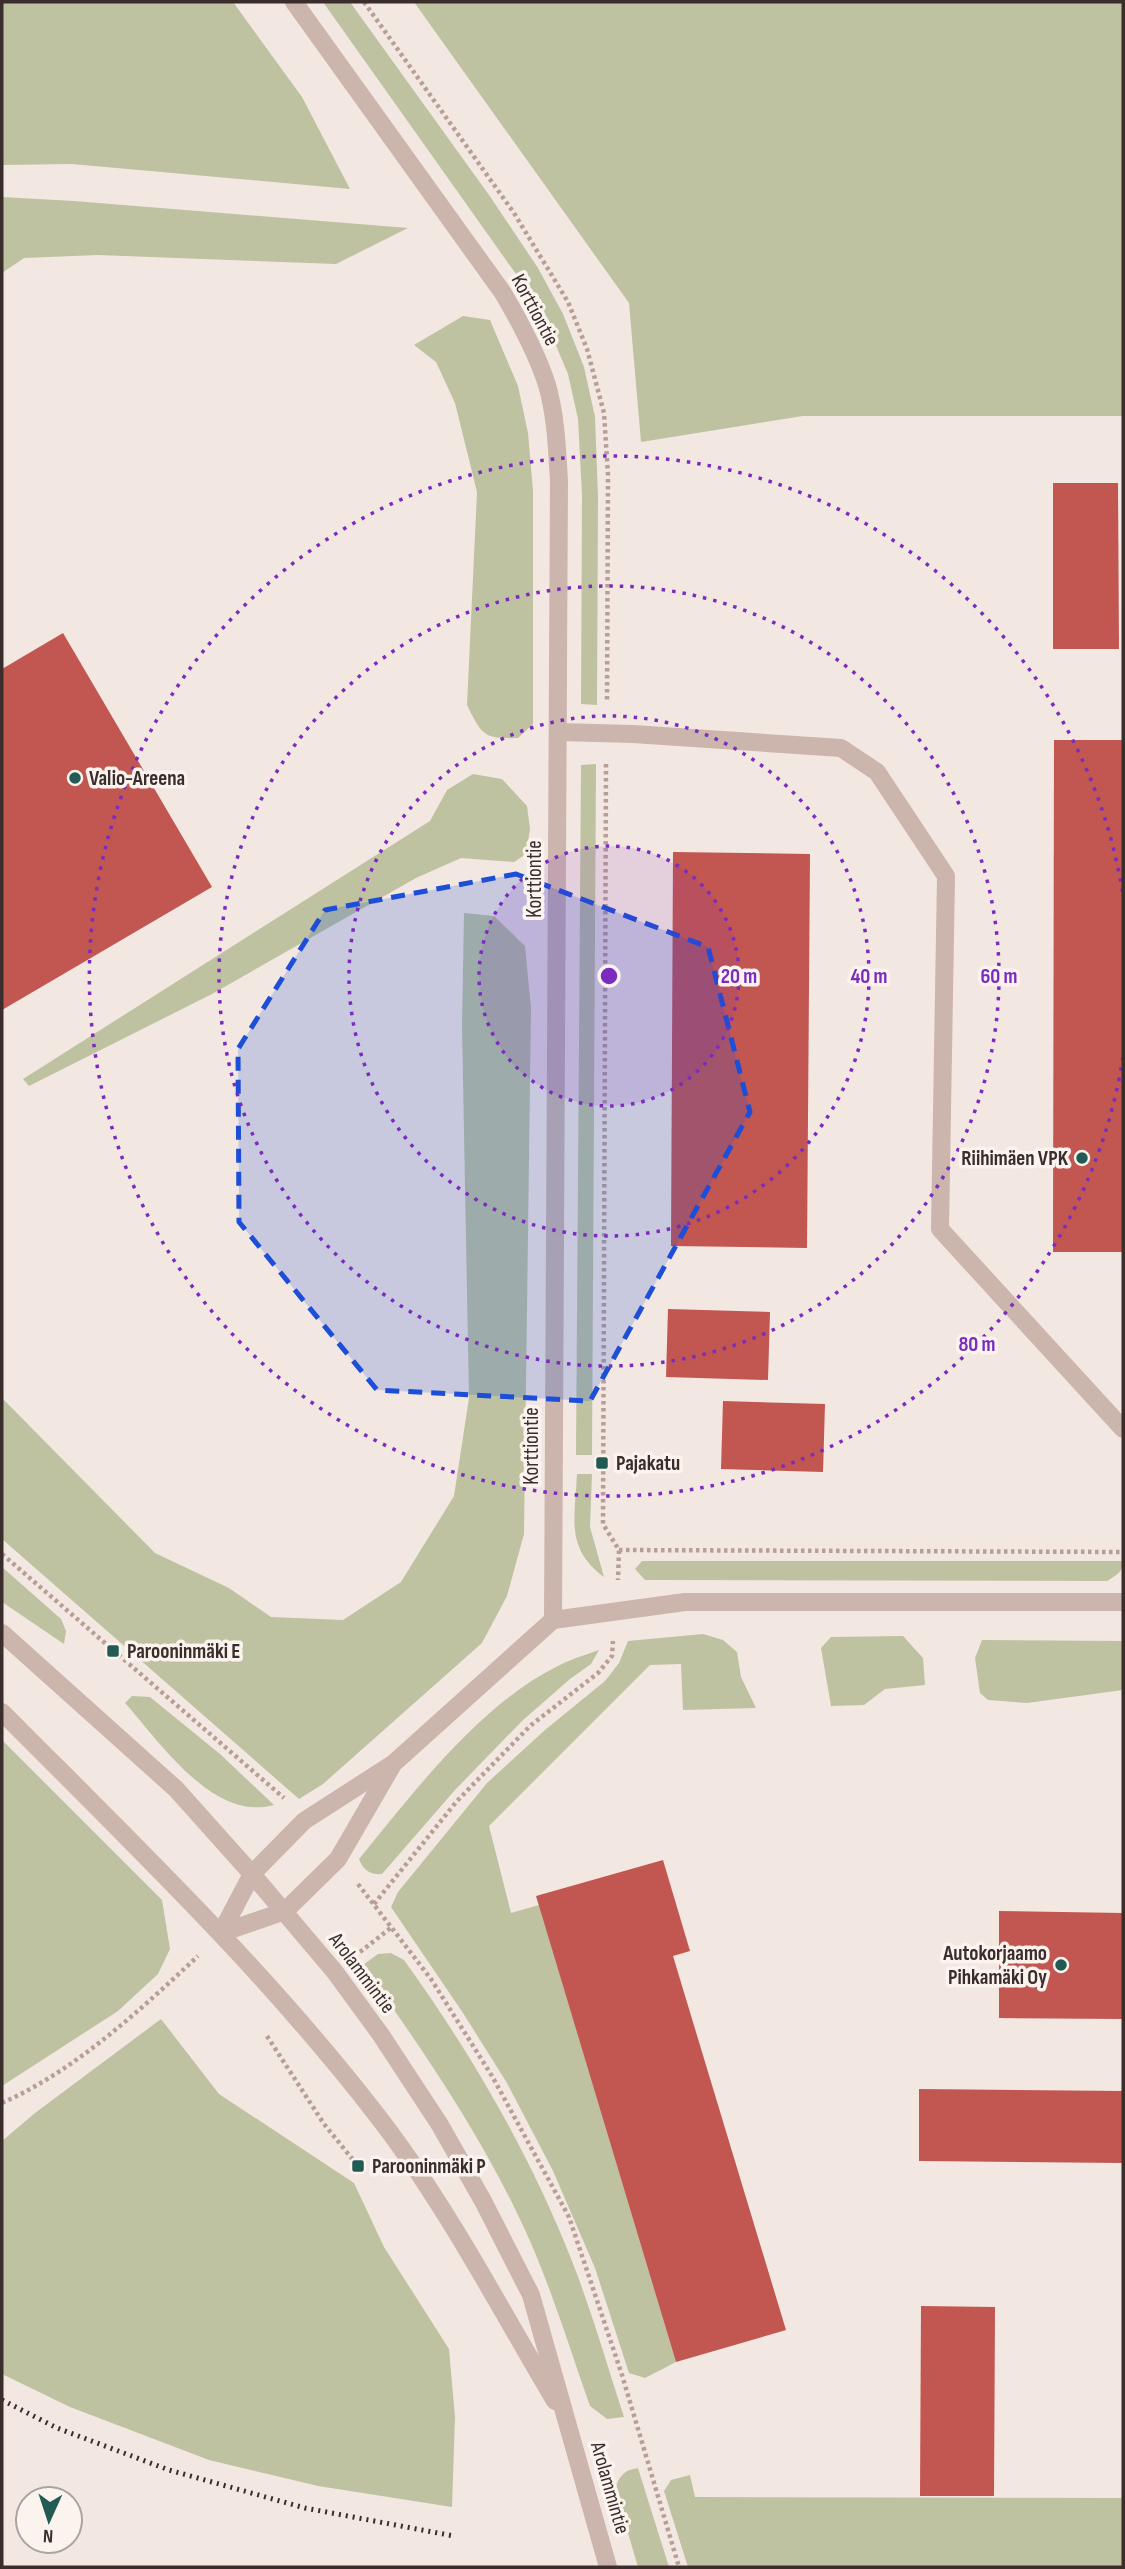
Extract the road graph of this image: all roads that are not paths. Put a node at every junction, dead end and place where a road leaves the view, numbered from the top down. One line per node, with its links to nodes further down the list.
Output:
1 (295, 2): 2 (street, Korttiontie)
2 (558, 732): 3 (street); 5 (street, Korttiontie)
3 (1123, 1429)
4 (1123, 1602): 5 (street)
5 (553, 1620): 8 (street)
6 (2, 1633): 9 (street, Arolammintie)
7 (2, 1712): 11 (street, Arolammintie)
8 (394, 1763): 9 (street); 10 (street)
9 (252, 1874): 10 (street, Arolammintie); 11 (street)
10 (285, 1911): 11 (street); 12 (street, Arolammintie)
11 (221, 1933): 12 (street, Arolammintie)
12 (568, 2422): 13 (street, Arolammintie)
13 (608, 2567)

